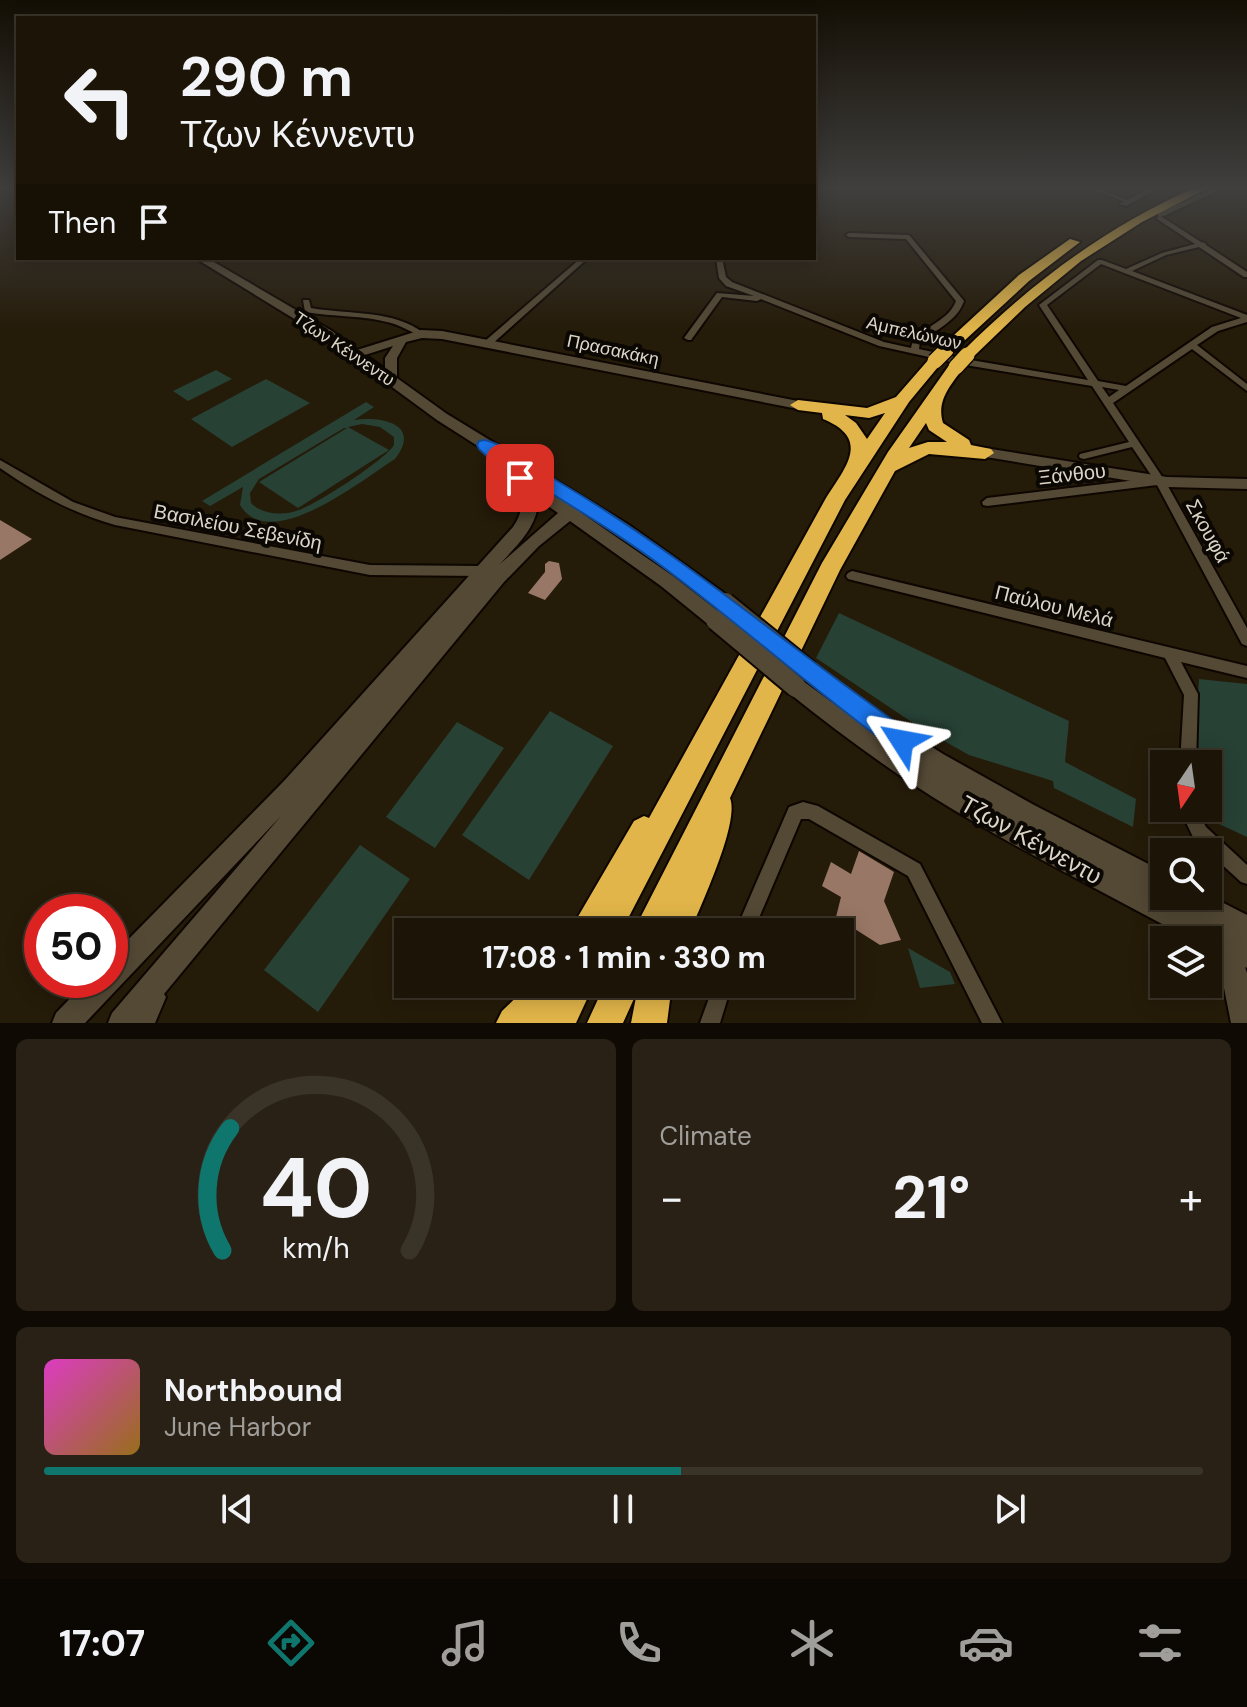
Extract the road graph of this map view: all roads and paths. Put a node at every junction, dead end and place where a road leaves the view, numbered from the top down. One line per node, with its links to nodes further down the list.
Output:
1 (849, 235): 18 (street)
2 (1087, 235): 25 (highway)
3 (1111, 235): 24 (highway)
4 (1188, 235): 5 (street)
5 (1203, 244): 9 (street); 10 (street)
6 (205, 260): 19 (main road, Τζων Κέννεντυ)
7 (583, 260): 16 (street)
8 (719, 260): 11 (street, Αμπελώνων)
9 (1129, 270): 13 (street); 21 (street, Σκουφά)
10 (1247, 275)
11 (770, 299): 15 (street); 18 (street, Αμπελώνων)
12 (306, 302): 14 (street, Πρασακάκη)
13 (1247, 318): 17 (street)
14 (412, 338): 16 (main road, Πρασακάκη); 19 (main road); 20 (main road)
15 (688, 338)
16 (488, 343): 27 (main road, Πρασακάκη)
17 (1192, 345): 22 (street); 23 (street)
18 (914, 352): 21 (street, Αμπελώνων)
19 (360, 357): 20 (main road, Τζων Κέννεντυ)
20 (391, 380): 29 (main road, Τζων Κέννεντυ)
21 (1096, 383): 23 (street, Αμπελώνων); 26 (street, Σκουφά)
22 (1247, 388)
23 (1128, 389): 26 (street)
24 (935, 395): 30 (highway); 34 (highway)
25 (903, 399): 27 (highway); 33 (highway)
26 (1108, 402): 28 (street, Σκουφά)
27 (798, 405): 33 (highway)
28 (1136, 443): 31 (street); 36 (street, Σκουφά)
29 (485, 445): 35 (main road, Τζων Κέννεντυ); 39 (main road, Τζων Κέννεντυ)
30 (985, 453): 34 (highway); 36 (main road)
31 (1084, 456)
32 (0, 463): 41 (street, Βασιλείου Σεβενίδη)
33 (856, 467): 47 (highway)
34 (884, 475): 49 (highway)
35 (520, 478): 39 (main road, Τζων Κέννεντυ); 40 (main road)
36 (1160, 481): 37 (main road); 38 (street, Ξάνθου); 43 (street, Σκουφά)
37 (1247, 484)
38 (987, 502)
39 (568, 504): 40 (main road); 46 (main road, Τζων Κέννεντυ, bridge); 65 (main road)
40 (508, 544): 41 (main road)
41 (483, 571): 64 (main road)
42 (852, 576): 44 (street, Παύλου Μελά)
43 (1247, 640)
44 (1170, 655): 45 (street, Παύλου Μελά); 48 (street)
45 (1247, 672)
46 (803, 679): 52 (main road, Τζων Κέννεντυ); 59 (main road, Τζων Κέννεντυ)
47 (713, 728): 54 (highway); 55 (highway)
48 (1189, 750)
49 (728, 771): 56 (highway); 57 (highway)
50 (1194, 822): 51 (street)
51 (1247, 876)
52 (1150, 877)
53 (1211, 910): 60 (main road)
54 (593, 918)
55 (611, 918)
56 (656, 918)
57 (680, 918)
58 (750, 918): 81 (street)
59 (1191, 926)
60 (1247, 929)
61 (1222, 942): 63 (main road, Τζων Κέννεντυ)
62 (1222, 954): 72 (main road)
63 (1247, 955)
64 (128, 957)
65 (172, 966): 74 (main road); 75 (main road)
66 (88, 998): 73 (main road)
67 (541, 998): 76 (highway)
68 (570, 998): 77 (highway)
69 (617, 998): 78 (highway)
70 (653, 998): 79 (highway)
71 (718, 998): 80 (street)
72 (1245, 1018)
73 (68, 1019)
74 (122, 1023)
75 (141, 1023)
76 (514, 1023)
77 (557, 1023)
78 (605, 1023)
79 (649, 1023)
80 (710, 1023)
81 (992, 1023)

